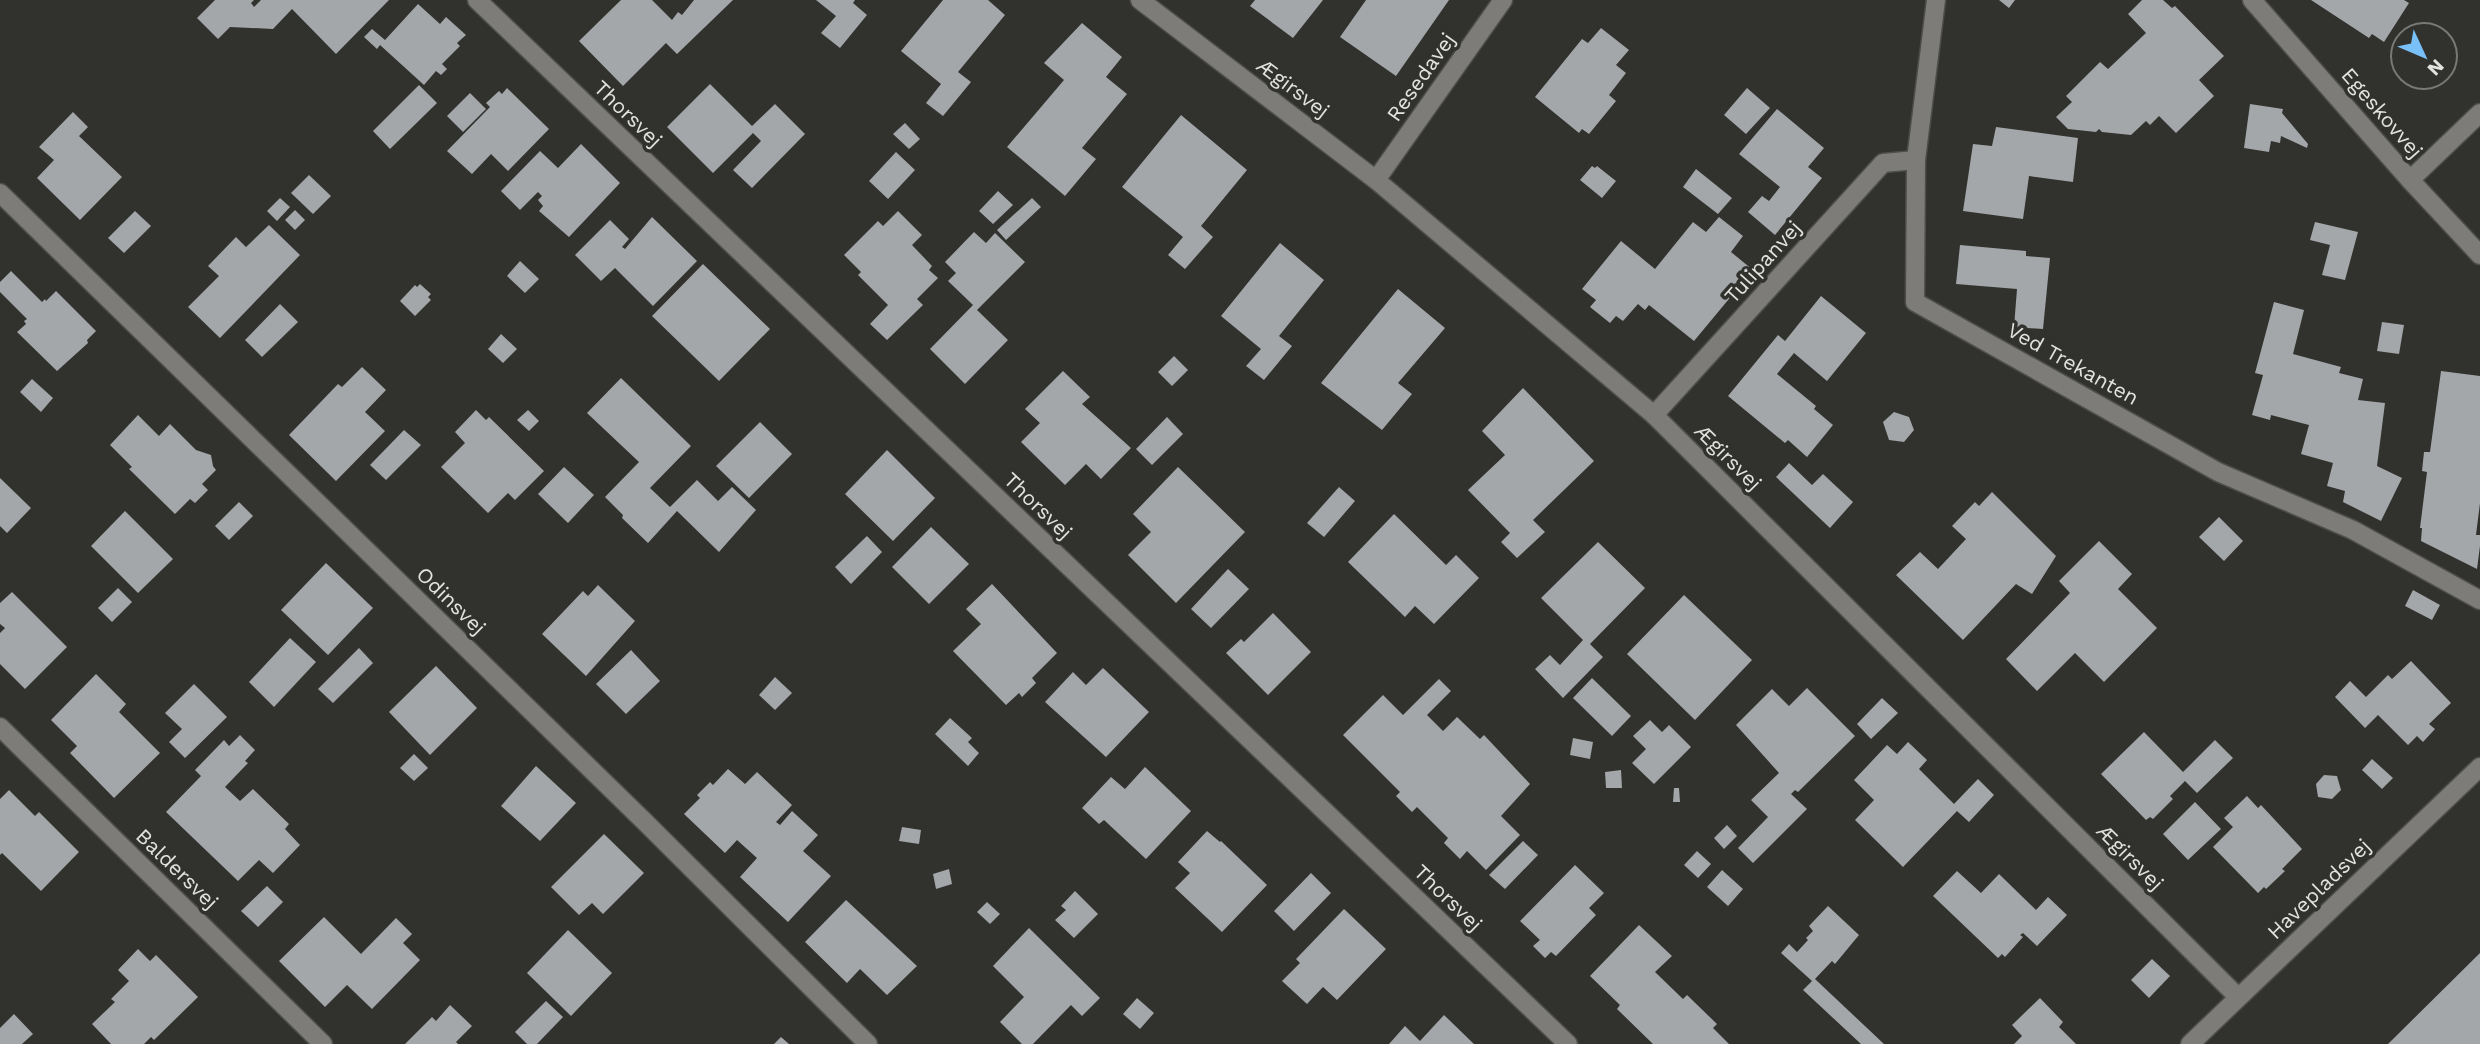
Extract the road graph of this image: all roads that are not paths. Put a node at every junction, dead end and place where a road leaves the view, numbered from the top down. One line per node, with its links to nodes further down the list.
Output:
1 (477, 0): 19 (street, Thorsvej)
2 (1140, 0): 8 (street, Ægirsvej)
3 (1503, 0): 8 (street, Resedavej)
4 (1936, 0): 7 (street, Ved Trekanten)
5 (2252, 0): 9 (street, Egeskovvej)
6 (2480, 113): 9 (street)
7 (1916, 160): 12 (street, Tulipanvej); 13 (street, Ved Trekanten)
8 (1376, 180): 12 (street, Ægirsvej)
9 (2410, 180): 11 (street, Egeskovvej)
10 (0, 193): 18 (street, Odinsvej)
11 (2480, 255)
12 (1654, 415): 16 (street, Ægirsvej)
13 (2480, 600)
14 (0, 727): 17 (street, Baldersvej)
15 (2480, 767): 16 (street, Havepladsvej)
16 (2238, 996): 20 (street, Havepladsvej)
17 (323, 1044)
18 (868, 1044)
19 (1568, 1044)
20 (2190, 1044)

